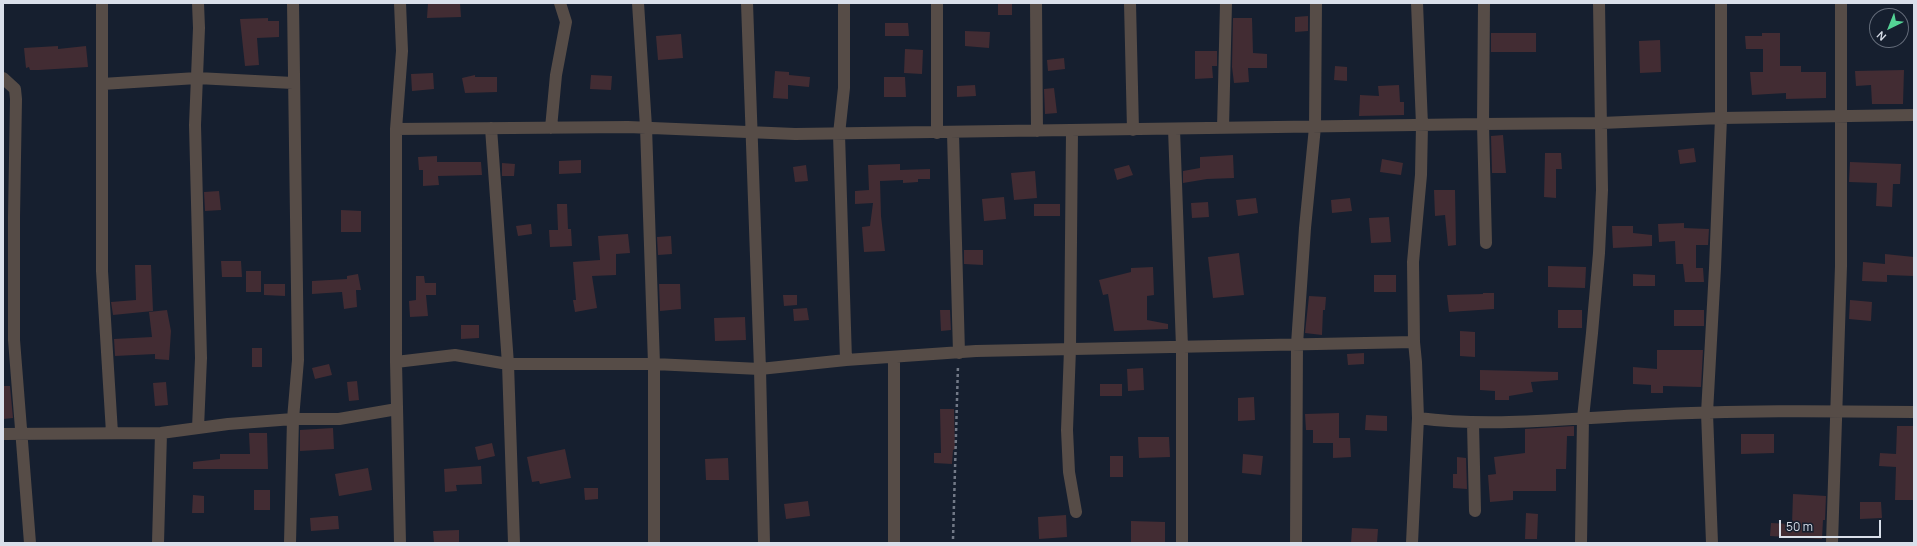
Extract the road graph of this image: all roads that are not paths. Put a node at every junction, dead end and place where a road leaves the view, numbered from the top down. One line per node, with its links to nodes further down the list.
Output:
1 (102, 3): 22 (street)
2 (198, 3): 20 (street)
3 (293, 3): 21 (street)
4 (400, 3): 34 (street)
5 (560, 3): 31 (street)
6 (638, 3): 32 (street)
7 (747, 3): 38 (street)
8 (844, 3): 42 (street)
9 (937, 3): 39 (street)
10 (1036, 3): 41 (street)
11 (1130, 3): 36 (street)
12 (1226, 3): 33 (street)
13 (1316, 3): 29 (street)
14 (1417, 3): 28 (street)
15 (1484, 3): 26 (street)
16 (1599, 3): 27 (street)
17 (1721, 3): 25 (street)
18 (1841, 3): 24 (street)
19 (3, 78): 67 (street)
20 (197, 78): 21 (street); 22 (street); 63 (street)
21 (293, 83): 61 (street)
22 (102, 84): 64 (street)
23 (1914, 115): 24 (street)
24 (1842, 117): 25 (street); 56 (street)
25 (1721, 118): 27 (street); 58 (street)
26 (1483, 124): 27 (street); 28 (street); 43 (street)
27 (1600, 124): 60 (street)
28 (1422, 125): 29 (street); 44 (street)
29 (1315, 127): 33 (street); 45 (street)
30 (492, 128): 31 (street); 34 (street); 52 (street)
31 (551, 128): 32 (street)
32 (646, 128): 38 (street); 53 (street)
33 (1223, 128): 35 (street)
34 (396, 129): 51 (street)
35 (1174, 129): 36 (street); 46 (street)
36 (1133, 130): 37 (street)
37 (1072, 131): 41 (street); 47 (street)
38 (751, 132): 42 (street); 54 (street)
39 (937, 132): 40 (street); 42 (street)
40 (953, 132): 41 (street); 48 (street)
41 (1037, 132)
42 (839, 134): 50 (street)
43 (1486, 244)
44 (1414, 342): 45 (street); 59 (street)
45 (1297, 344): 46 (street); 79 (street)
46 (1182, 347): 47 (street); 78 (street)
47 (1070, 349): 48 (street); 69 (street)
48 (959, 353): 49 (street)
49 (894, 358): 50 (street); 77 (street)
50 (846, 360): 54 (street)
51 (396, 362): 52 (street); 55 (street)
52 (508, 364): 53 (street); 74 (street)
53 (654, 364): 54 (street); 75 (street)
54 (760, 369): 76 (street)
55 (397, 409): 61 (street); 73 (street)
56 (1836, 411): 57 (street); 58 (street); 83 (street)
57 (1914, 412)
58 (1707, 413): 60 (street); 82 (street)
59 (1418, 418): 62 (street); 80 (street)
60 (1583, 418): 62 (street); 81 (street)
61 (293, 419): 63 (street); 72 (street)
62 (1473, 423): 68 (street)
63 (198, 428): 65 (street)
64 (112, 433): 65 (street); 67 (street)
65 (161, 433): 71 (street)
66 (3, 434): 67 (street)
67 (22, 434): 70 (street)
68 (1475, 511)
69 (1076, 512)
70 (30, 543)
71 (158, 543)
72 (290, 543)
73 (400, 543)
74 (514, 543)
75 (654, 543)
76 (764, 543)
77 (894, 543)
78 (1182, 543)
79 (1296, 543)
80 (1412, 543)
81 (1581, 543)
82 (1712, 543)
83 (1832, 543)

